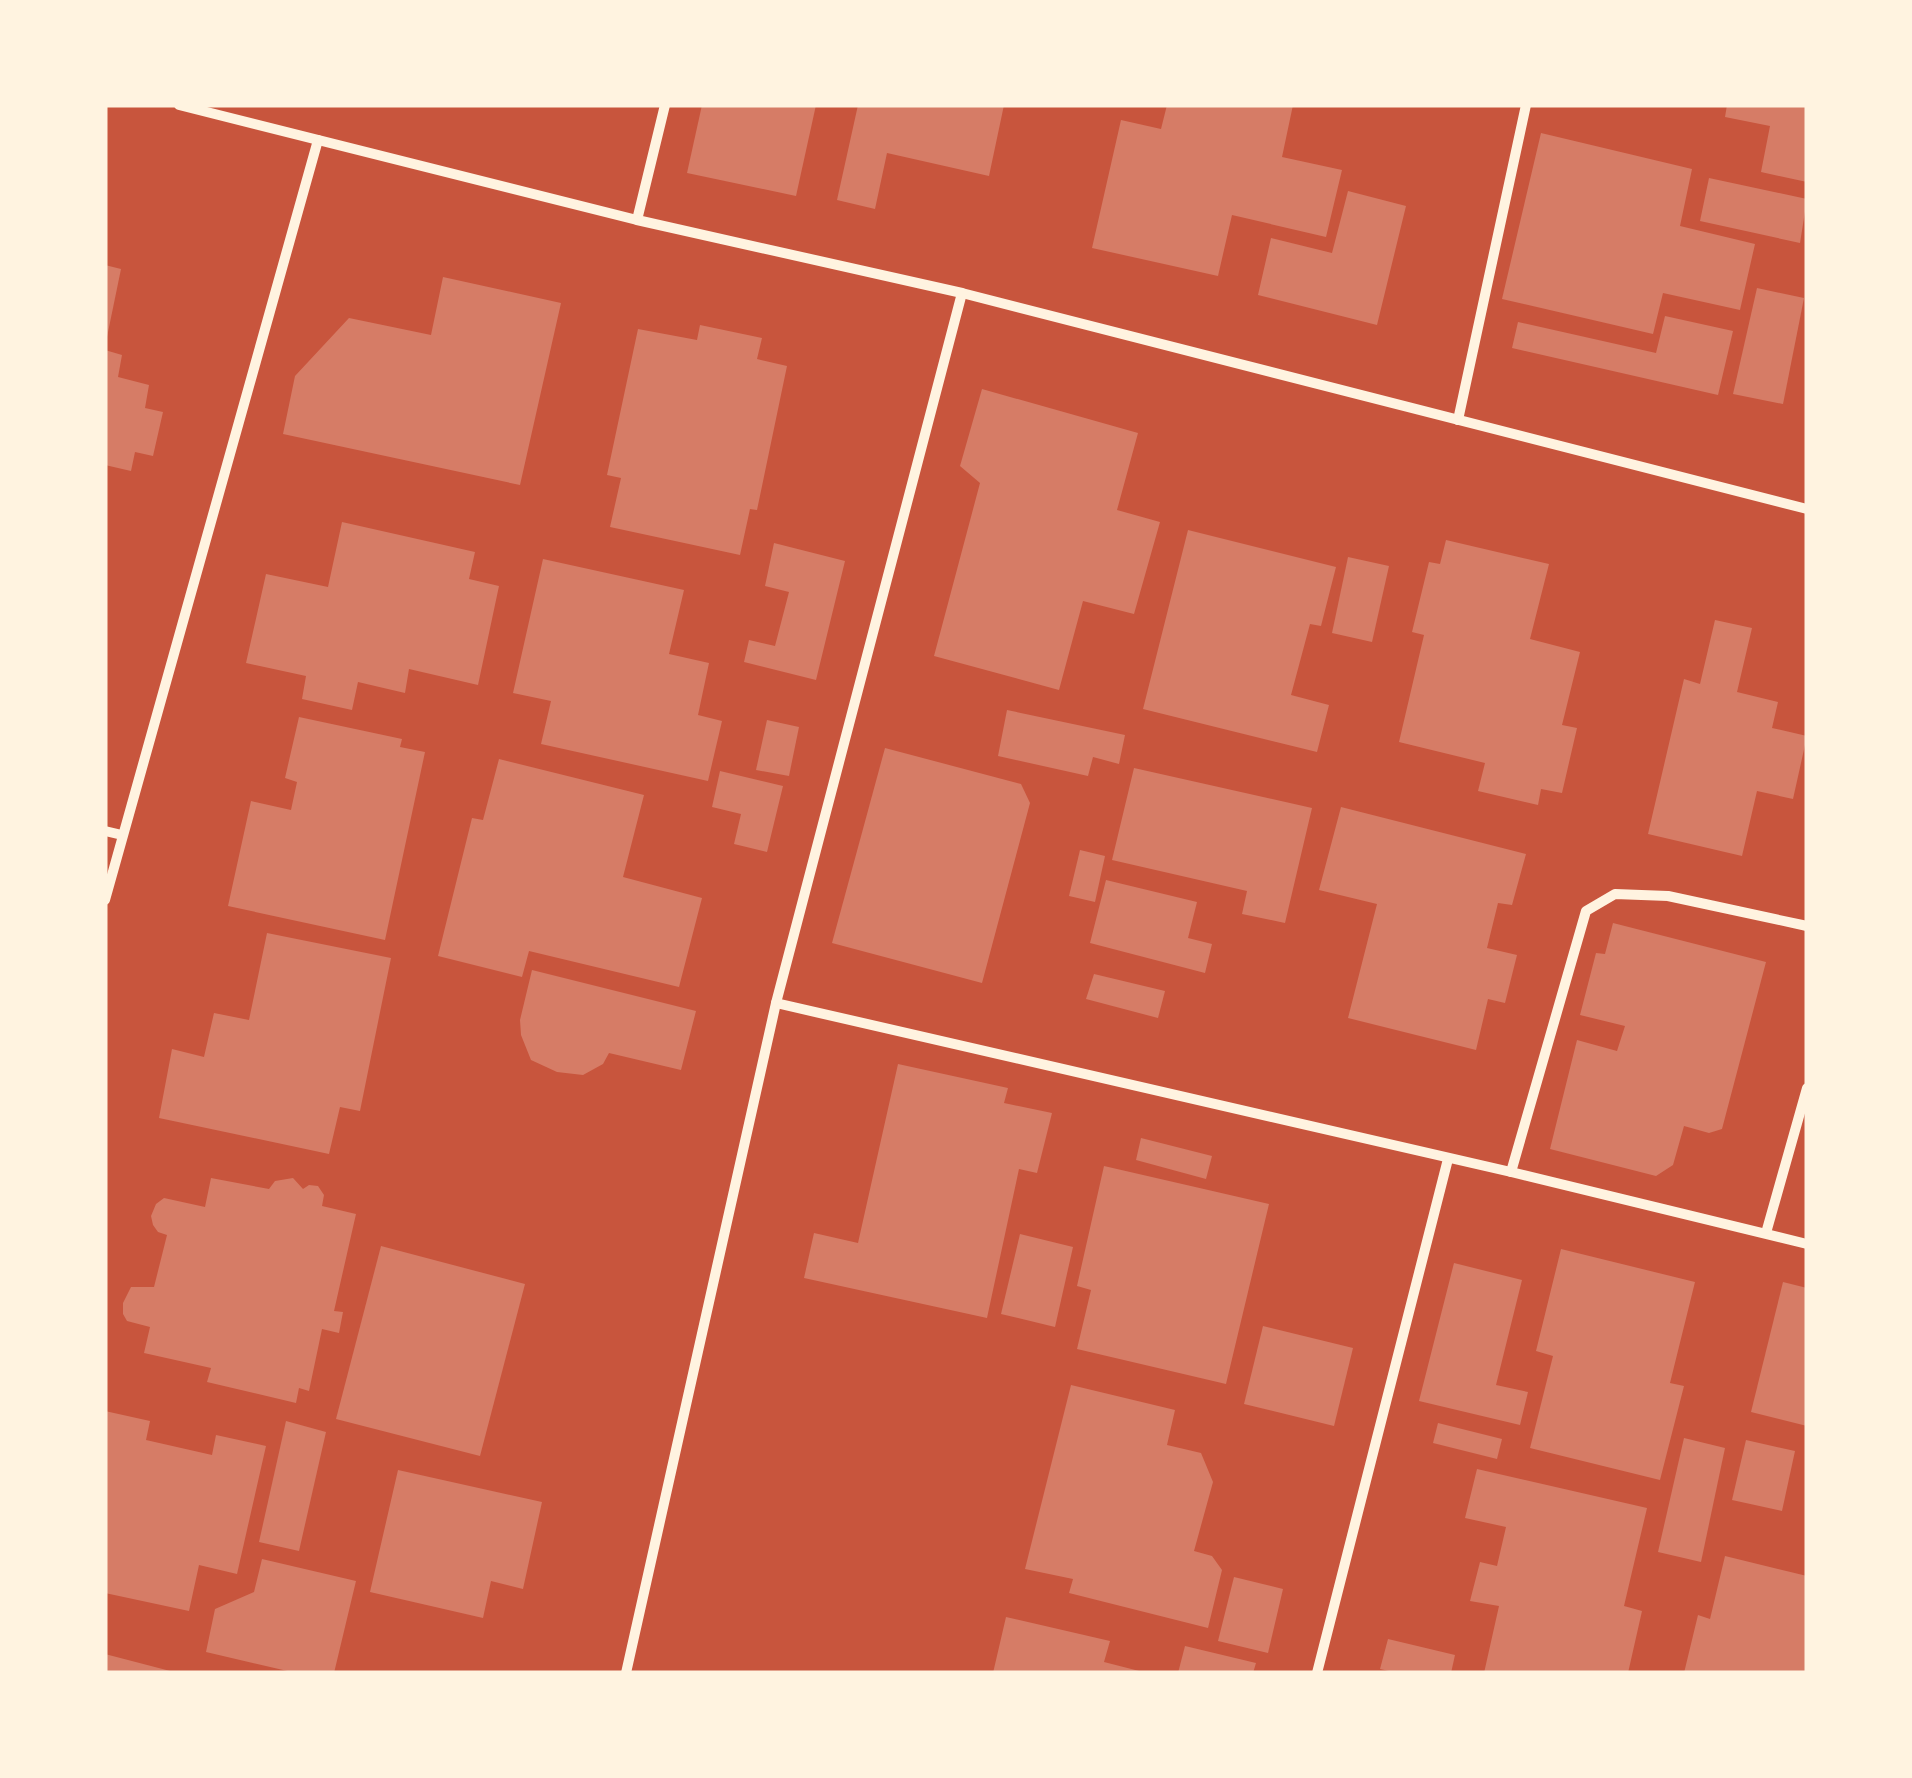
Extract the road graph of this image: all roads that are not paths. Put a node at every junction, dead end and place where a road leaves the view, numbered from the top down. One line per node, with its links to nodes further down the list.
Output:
1 (179, 105): 4 (street)
2 (665, 105): 6 (street)
3 (1526, 105): 8 (street)
4 (230, 111): 5 (street)
5 (318, 140): 6 (street); 11 (street)
6 (637, 220): 7 (street)
7 (962, 293): 8 (street); 14 (street)
8 (1458, 420): 9 (street)
9 (1807, 509)
10 (105, 831): 11 (street)
11 (122, 836): 12 (street)
12 (105, 900)
13 (1807, 926): 17 (street)
14 (776, 1003): 16 (street); 20 (street)
15 (1807, 1088): 18 (street)
16 (1448, 1159): 17 (street); 21 (street)
17 (1511, 1172): 18 (street)
18 (1766, 1233): 19 (street)
19 (1807, 1244)
20 (626, 1673)
21 (1317, 1673)

